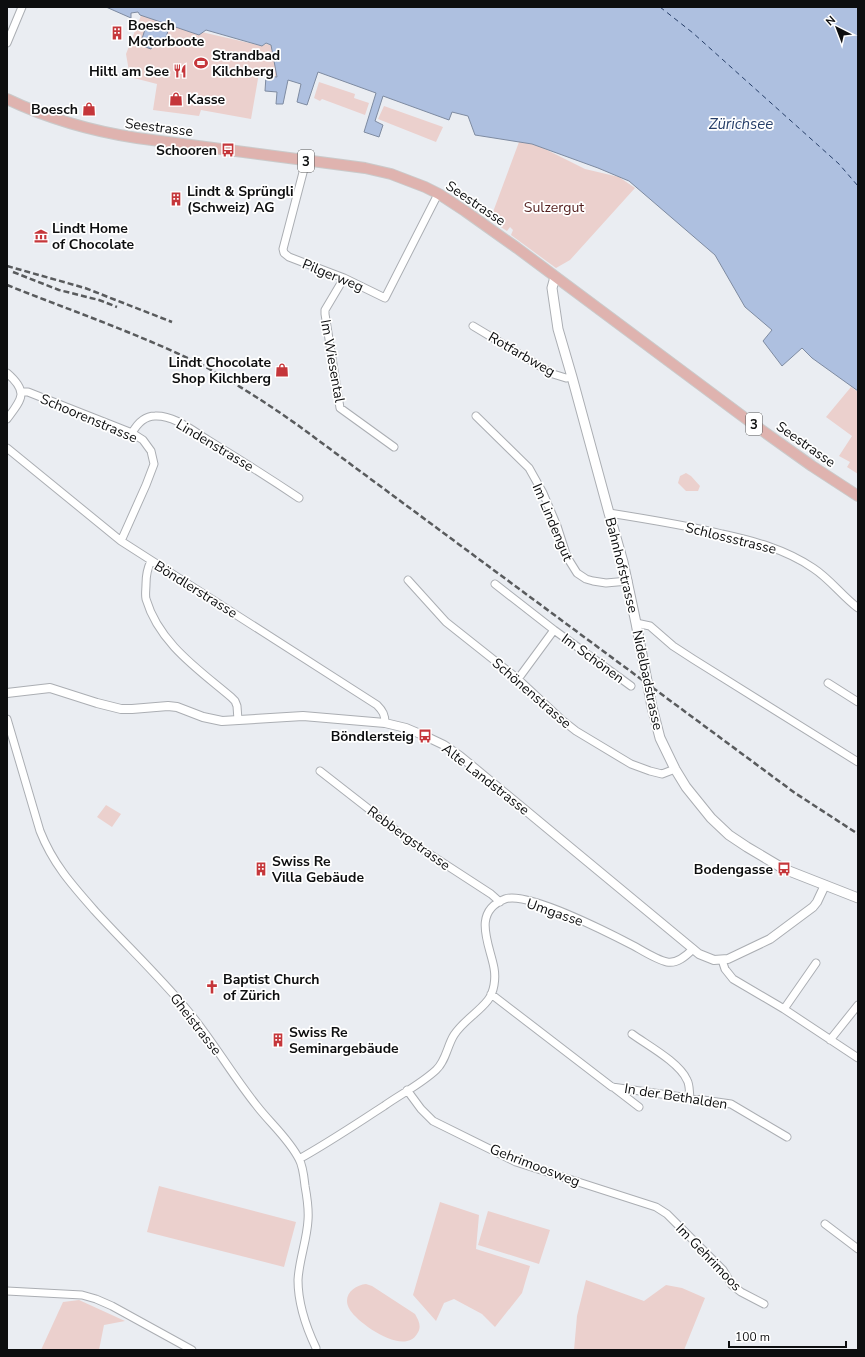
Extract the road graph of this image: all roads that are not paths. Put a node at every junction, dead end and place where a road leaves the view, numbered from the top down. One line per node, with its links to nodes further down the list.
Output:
1 (22, 7): 2 (street)
2 (7, 43)
3 (7, 99): 4 (main road, Seestrasse / 3)
4 (306, 161): 5 (main road, Seestrasse / 3); 7 (street, Pilgerweg)
5 (438, 194): 6 (main road, Seestrasse / 3); 7 (street, Pilgerweg)
6 (555, 277): 10 (main road, Bahnhofstrasse); 17 (main road, Seestrasse / 3)
7 (344, 278): 15 (street, Im Wiesental)
8 (473, 326): 10 (street, Rotfarbweg)
9 (7, 374): 11 (street, Schoorenstrasse)
10 (572, 377): 19 (main road, Bahnhofstrasse)
11 (22, 392): 13 (street, Schoorenstrasse); 14 (street, Schoorenstrasse)
12 (476, 416): 23 (street, Im Lindengut)
13 (7, 419)
14 (132, 433): 18 (street, Lindenstrasse); 20 (street, Schoorenstrasse)
15 (394, 447)
16 (7, 448): 20 (street, Böndlerstrasse)
17 (858, 496)
18 (299, 498)
19 (609, 513): 23 (main road, Bahnhofstrasse); 25 (street, Schlossstrasse)
20 (121, 540): 21 (street, Böndlerstrasse)
21 (151, 561): 34 (street); 35 (street, Böndlerstrasse)
22 (408, 580): 28 (street, Schönenstrasse)
23 (628, 581): 26 (main road, Bahnhofstrasse)
24 (495, 584): 27 (street, Im Schönen)
25 (858, 608)
26 (636, 623): 36 (street, Bahnhofstrasse); 37 (main road, Nidelbadstrasse)
27 (554, 630): 28 (street, Im Schönen); 30 (street, Im Schönen)
28 (518, 679): 37 (street, Schönenstrasse)
29 (828, 683): 32 (street)
30 (631, 686)
31 (7, 693): 34 (street, Alte Landstrasse)
32 (858, 702)
33 (7, 719): 56 (street, Gheistrasse)
34 (238, 720): 35 (street, Alte Landstrasse)
35 (385, 724): 42 (street, Alte Landstrasse)
36 (858, 762)
37 (675, 769): 39 (main road, Nidelbadstrasse)
38 (320, 772): 41 (street, Rebbergstrasse)
39 (825, 885): 40 (main road, Nidelbadstrasse); 43 (street)
40 (858, 898)
41 (500, 902): 42 (street, Umgasse); 45 (street)
42 (693, 949): 43 (street, Alte Landstrasse)
43 (722, 960): 47 (street)
44 (816, 963): 47 (street)
45 (491, 994): 51 (street, In der Bethalden); 52 (street)
46 (858, 1005): 49 (street)
47 (784, 1009): 49 (street)
48 (632, 1034): 53 (street)
49 (830, 1040): 50 (street)
50 (858, 1058)
51 (612, 1086): 53 (street, In der Bethalden); 54 (street)
52 (407, 1090): 56 (street); 57 (street, Gehrimoosweg)
53 (690, 1098): 55 (street, In der Bethalden)
54 (639, 1107)
55 (787, 1137)
56 (299, 1159): 62 (street, Gheistrasse)
57 (656, 1207): 61 (street, Im Gehrimoos)
58 (825, 1224): 59 (street)
59 (858, 1249)
60 (7, 1291): 63 (street)
61 (764, 1304)
62 (317, 1349)
63 (192, 1350)

